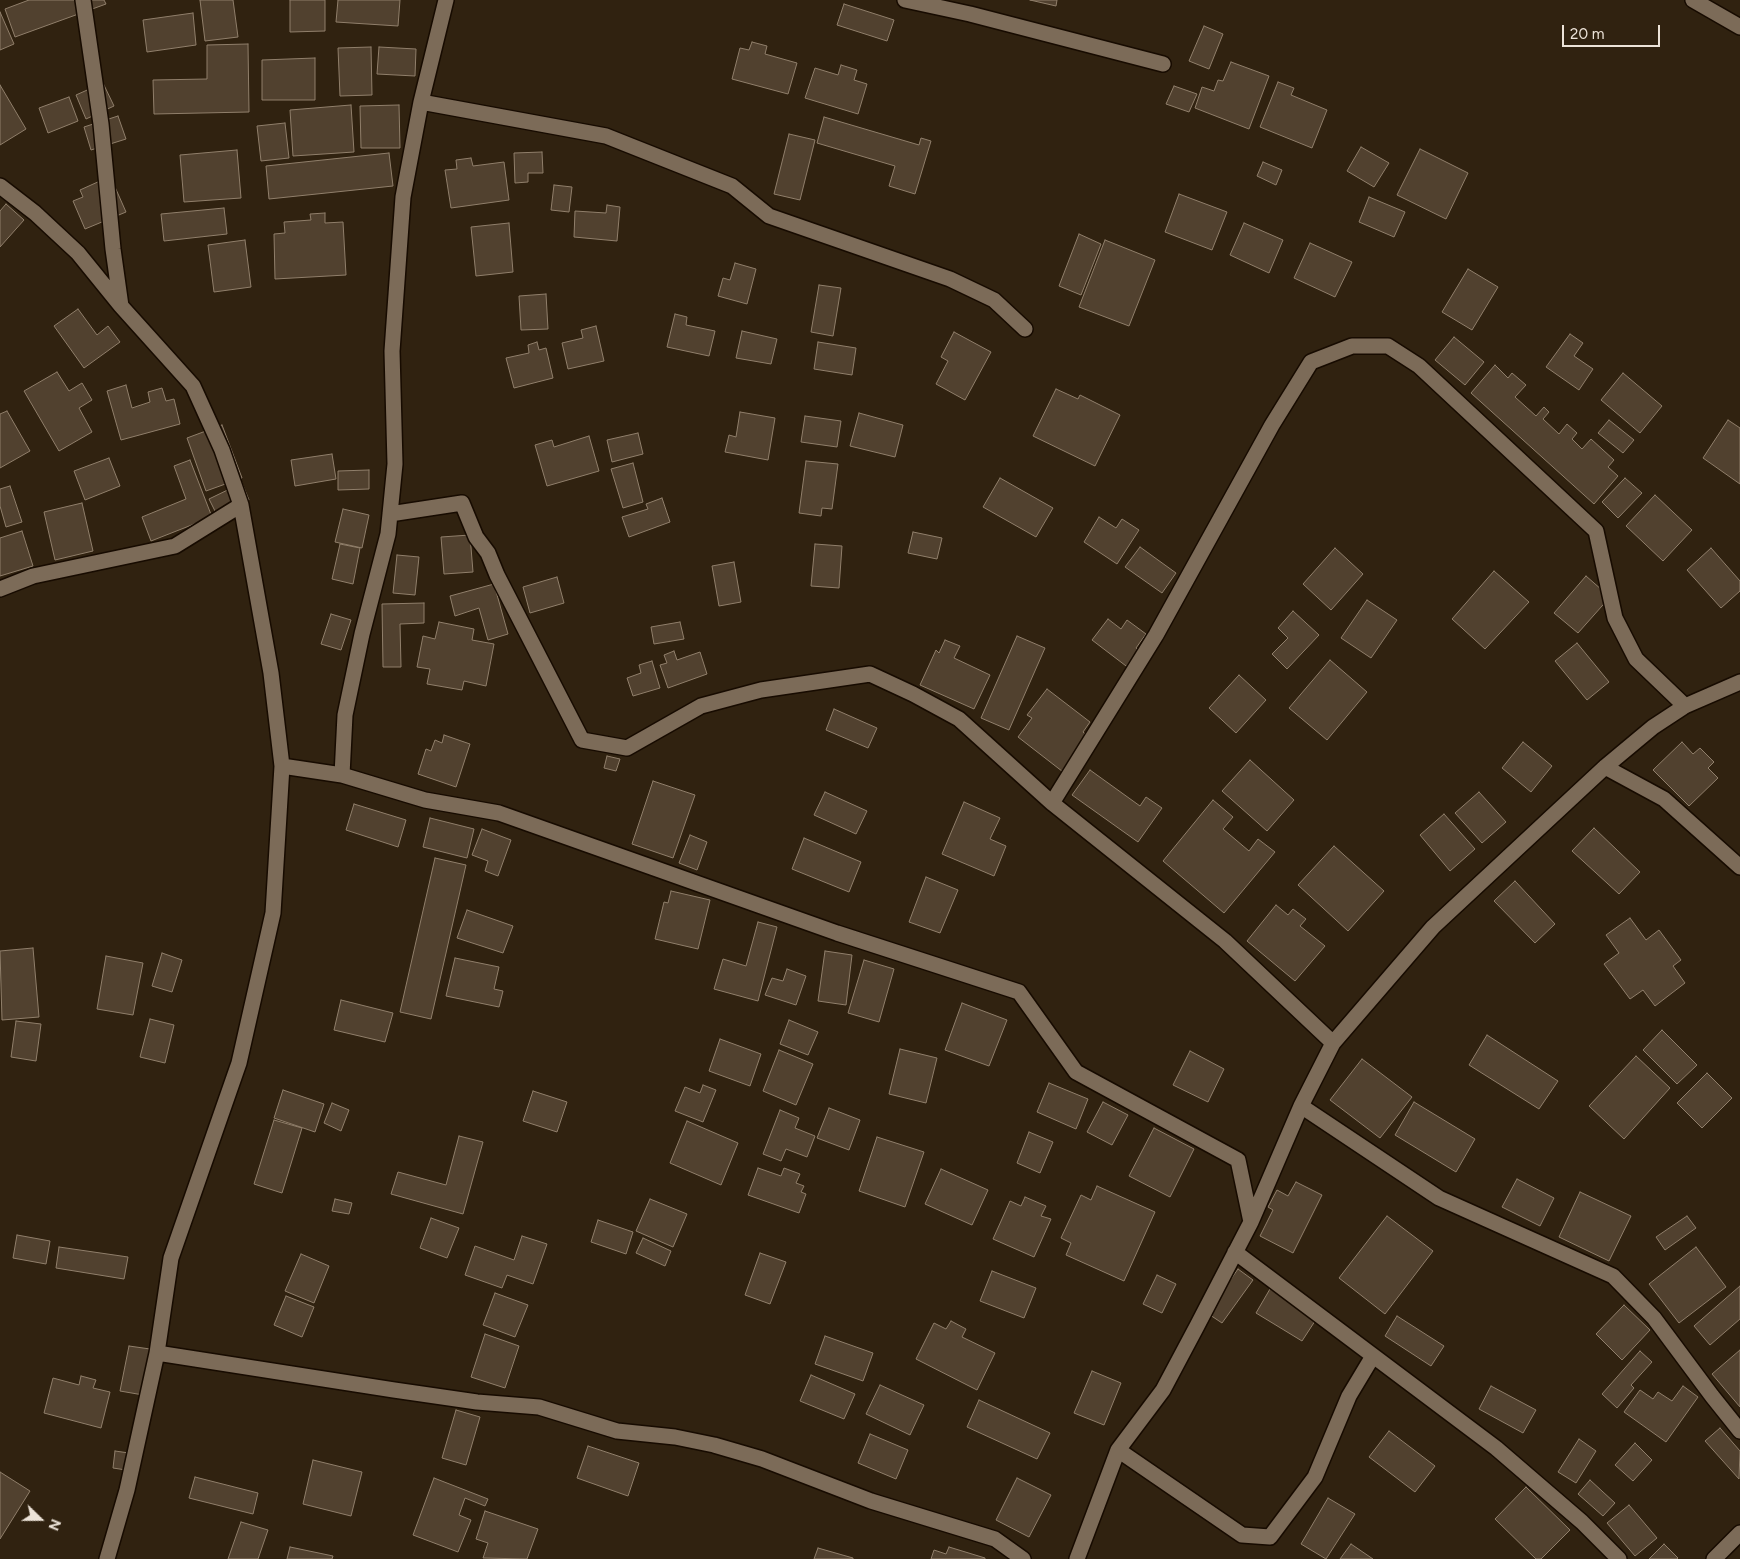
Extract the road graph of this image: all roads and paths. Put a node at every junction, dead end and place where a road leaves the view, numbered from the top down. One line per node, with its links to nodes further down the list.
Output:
1 (83, 0): 9 (street)
2 (446, 0): 7 (street)
3 (905, 0): 6 (street)
4 (1693, 0): 5 (street)
5 (1740, 28)
6 (1163, 64)
7 (421, 102): 10 (street); 12 (street)
8 (0, 186): 9 (street)
9 (121, 306): 11 (street)
10 (1025, 329)
11 (241, 505): 13 (street); 16 (street)
12 (390, 514): 18 (street); 19 (street)
13 (0, 589)
14 (1740, 682): 15 (street)
15 (1685, 706): 17 (street); 19 (street)
16 (282, 766): 18 (street); 25 (street)
17 (1605, 767): 20 (street); 21 (street)
18 (342, 775): 23 (street)
19 (1052, 803): 21 (street)
20 (1740, 867)
21 (1333, 1043): 22 (street)
22 (1301, 1106): 23 (street); 27 (street)
23 (1251, 1222): 24 (street)
24 (1236, 1252): 26 (street); 28 (street)
25 (157, 1353): 30 (street); 31 (street)
26 (1373, 1356): 28 (street); 33 (street)
27 (1740, 1431)
28 (1118, 1450): 32 (street)
29 (1740, 1533): 34 (street)
30 (107, 1559)
31 (1023, 1559)
32 (1077, 1559)
33 (1619, 1559)
34 (1714, 1559)

